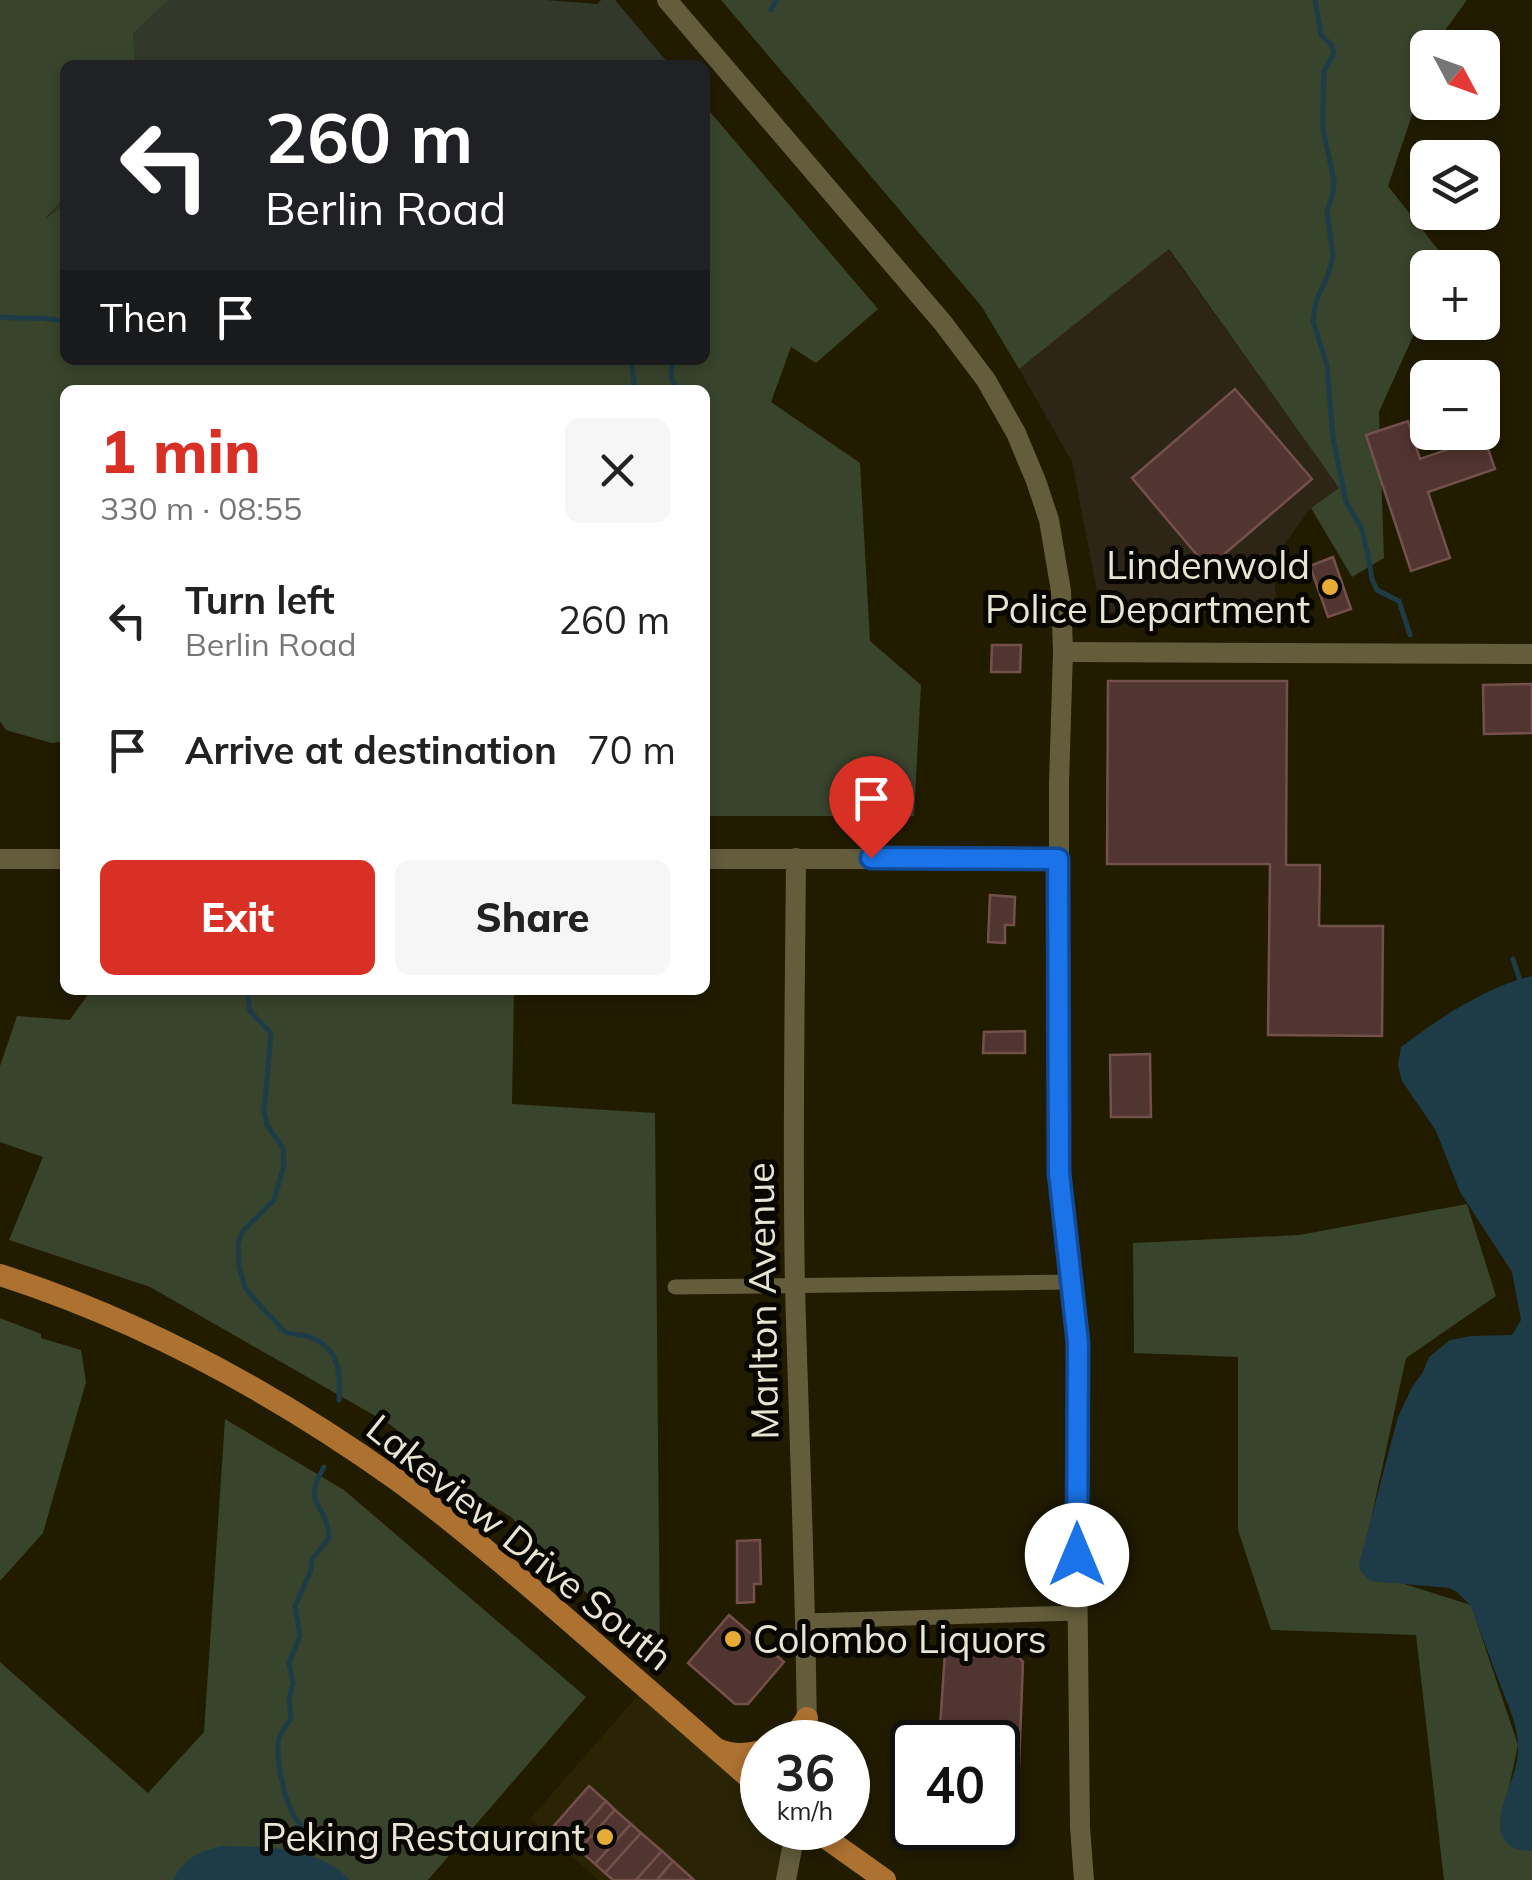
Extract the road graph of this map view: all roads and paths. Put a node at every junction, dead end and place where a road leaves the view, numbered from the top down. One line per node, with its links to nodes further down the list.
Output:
1 (668, 0): 2 (street)
2 (1063, 652): 3 (street); 8 (street)
3 (1532, 654)
4 (0, 858): 6 (street)
5 (796, 858): 7 (street); 8 (street); 11 (street, Marlton Avenue)
6 (60, 859)
7 (710, 859)
8 (1058, 859): 10 (street)
9 (0, 1275): 16 (main road, Lakeview Drive South)
10 (1072, 1282): 11 (street); 13 (street)
11 (795, 1285): 12 (street); 14 (street, Marlton Avenue)
12 (675, 1287)
13 (1079, 1612): 14 (street); 23 (street)
14 (806, 1621): 15 (street, Marlton Avenue)
15 (806, 1718)
16 (716, 1748): 17 (main road); 18 (main road, Lakeview Drive South)
17 (740, 1754)
18 (740, 1769)
19 (792, 1850): 21 (street)
20 (843, 1850): 22 (main road)
21 (786, 1880)
22 (885, 1880)
23 (1084, 1880)

